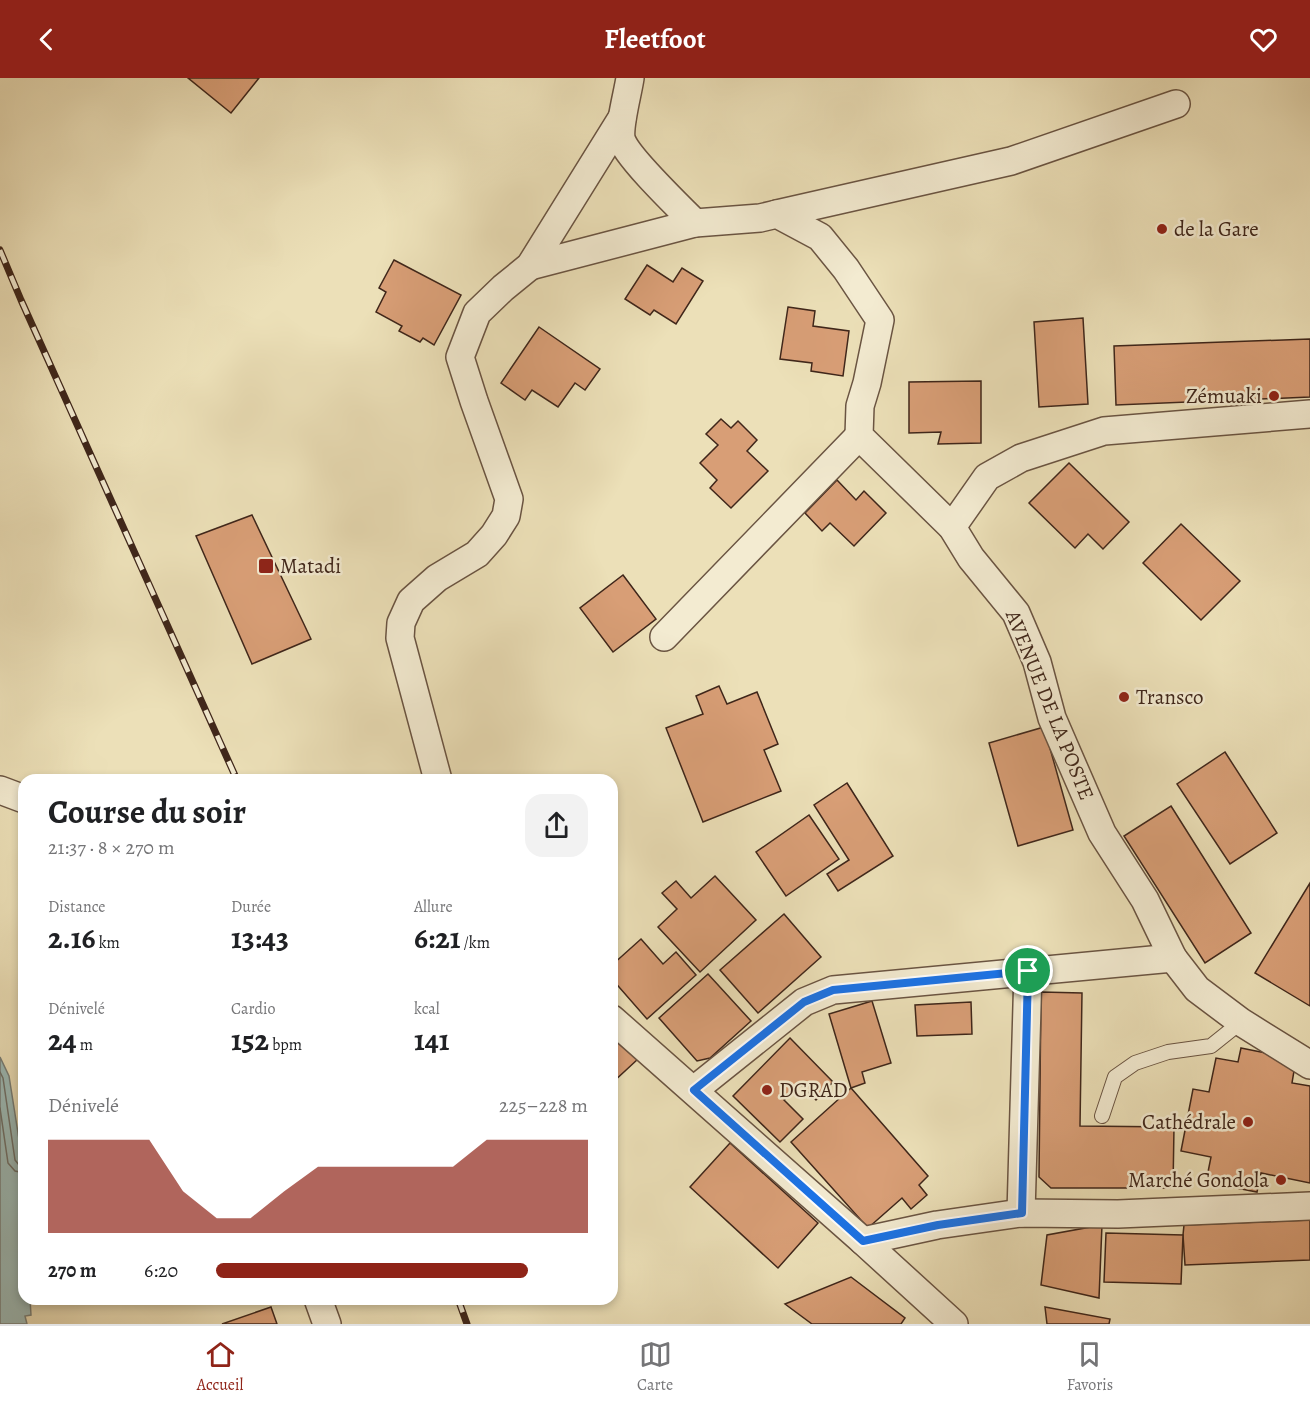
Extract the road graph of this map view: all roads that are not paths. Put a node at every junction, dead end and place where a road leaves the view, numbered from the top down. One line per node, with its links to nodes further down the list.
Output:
1 (630, 78): 3 (street)
2 (1176, 104): 4 (street)
3 (622, 118): 5 (street); 6 (street)
4 (777, 214): 5 (street); 8 (street)
5 (695, 223): 6 (street)
6 (531, 266): 11 (street)
7 (1310, 414): 9 (street)
8 (859, 436): 9 (street, AVENUE DE LA POSTE); 10 (street)
9 (952, 527): 14 (street, AVENUE DE LA POSTE)
10 (663, 637)
11 (436, 774)
12 (0, 790): 13 (street)
13 (18, 797)
14 (1173, 958): 15 (street); 16 (street, AVENUE DE LA POSTE)
15 (1028, 971): 19 (street); 22 (street)
16 (1241, 1022): 18 (street, AVENUE DE LA POSTE); 20 (lane)
17 (618, 1023): 19 (street)
18 (1310, 1065)
19 (694, 1090): 23 (street)
20 (1102, 1116)
21 (1310, 1206): 22 (street)
22 (1022, 1213): 23 (street)
23 (863, 1241): 26 (street)
24 (320, 1305): 25 (street)
25 (327, 1324)
26 (954, 1324)

